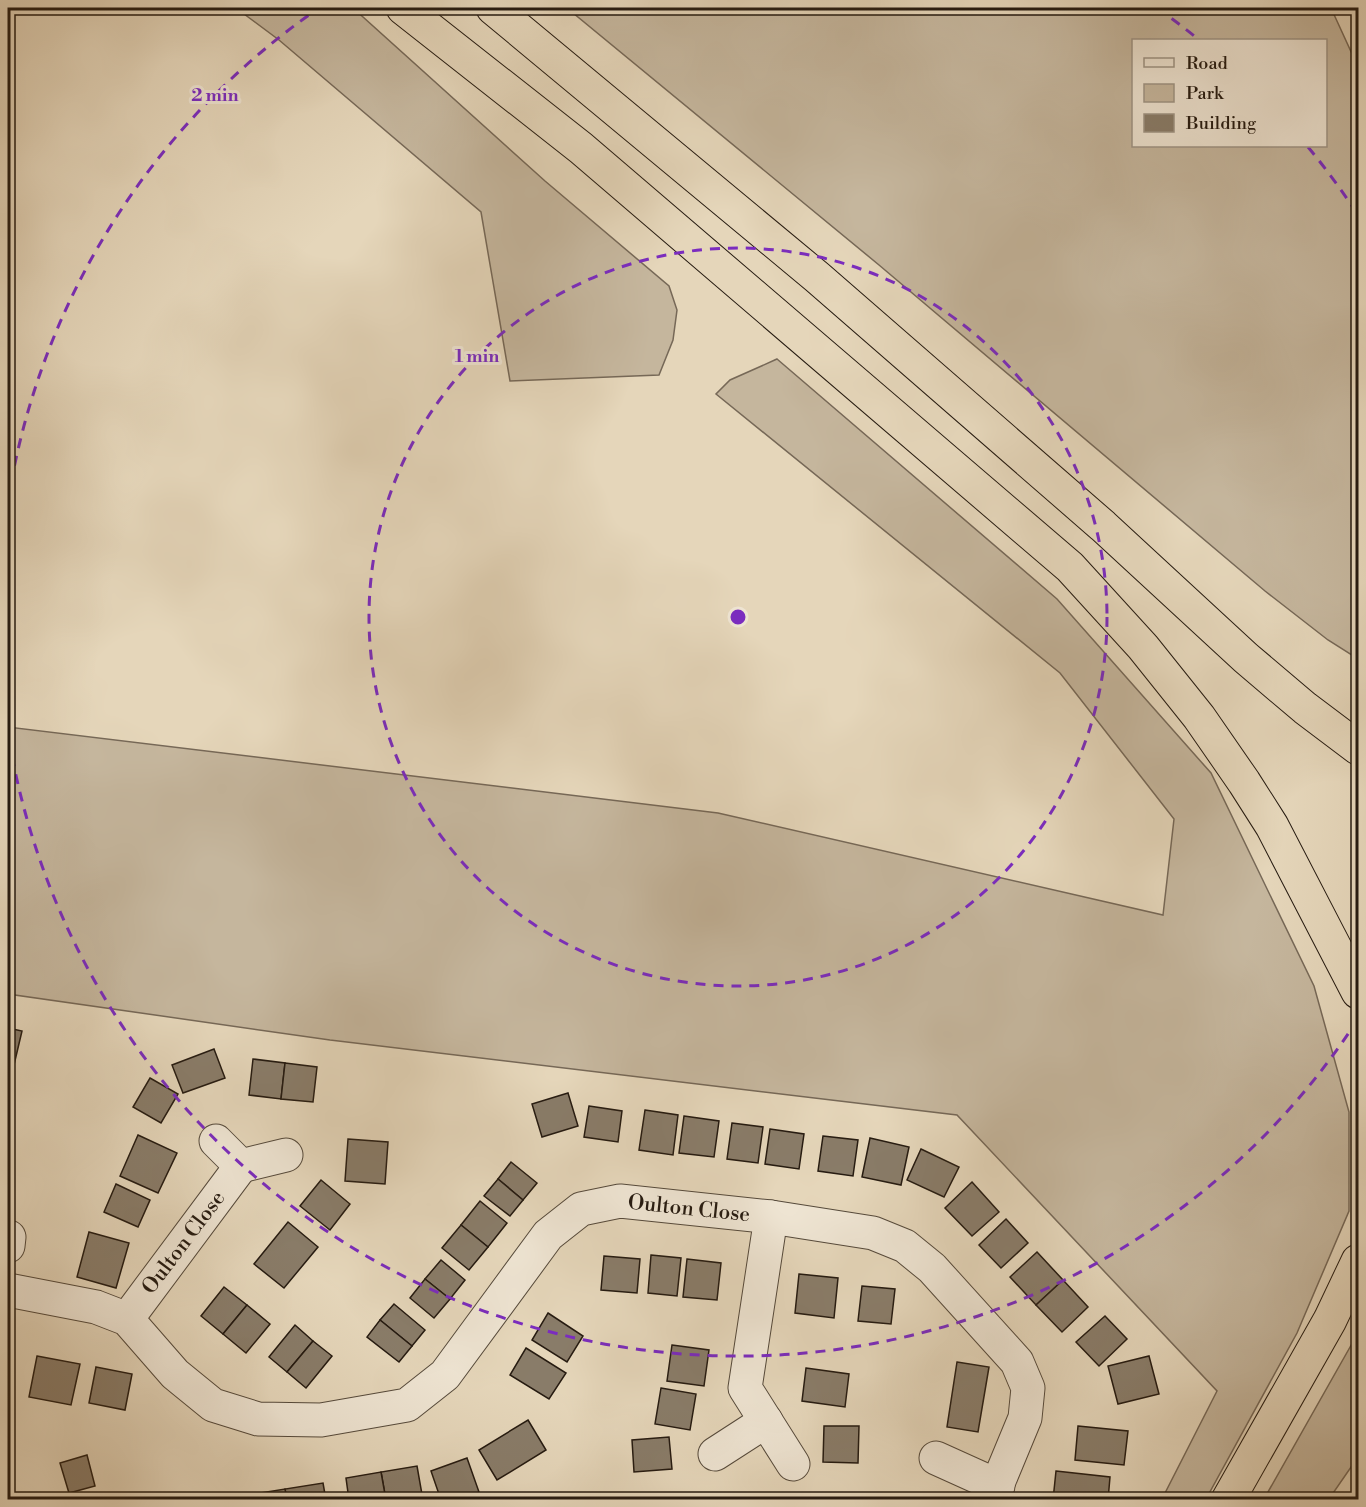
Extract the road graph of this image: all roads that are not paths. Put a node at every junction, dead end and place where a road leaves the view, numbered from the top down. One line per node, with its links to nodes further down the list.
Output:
1 (403, 8): 4 (highway)
2 (494, 8): 3 (highway)
3 (1359, 748)
4 (1359, 992)
5 (216, 1141): 7 (street)
6 (286, 1155): 7 (street)
7 (241, 1166): 11 (street, Oulton Close)
8 (771, 1217): 11 (street, Oulton Close); 12 (street); 16 (street, Oulton Close)
9 (1359, 1261): 17 (highway)
10 (8, 1290): 11 (street, Oulton Close)
11 (127, 1319)
12 (766, 1421): 13 (street); 15 (street)
13 (715, 1454)
14 (936, 1458): 16 (street, Oulton Close)
15 (793, 1464)
16 (994, 1493)
17 (1228, 1500)

